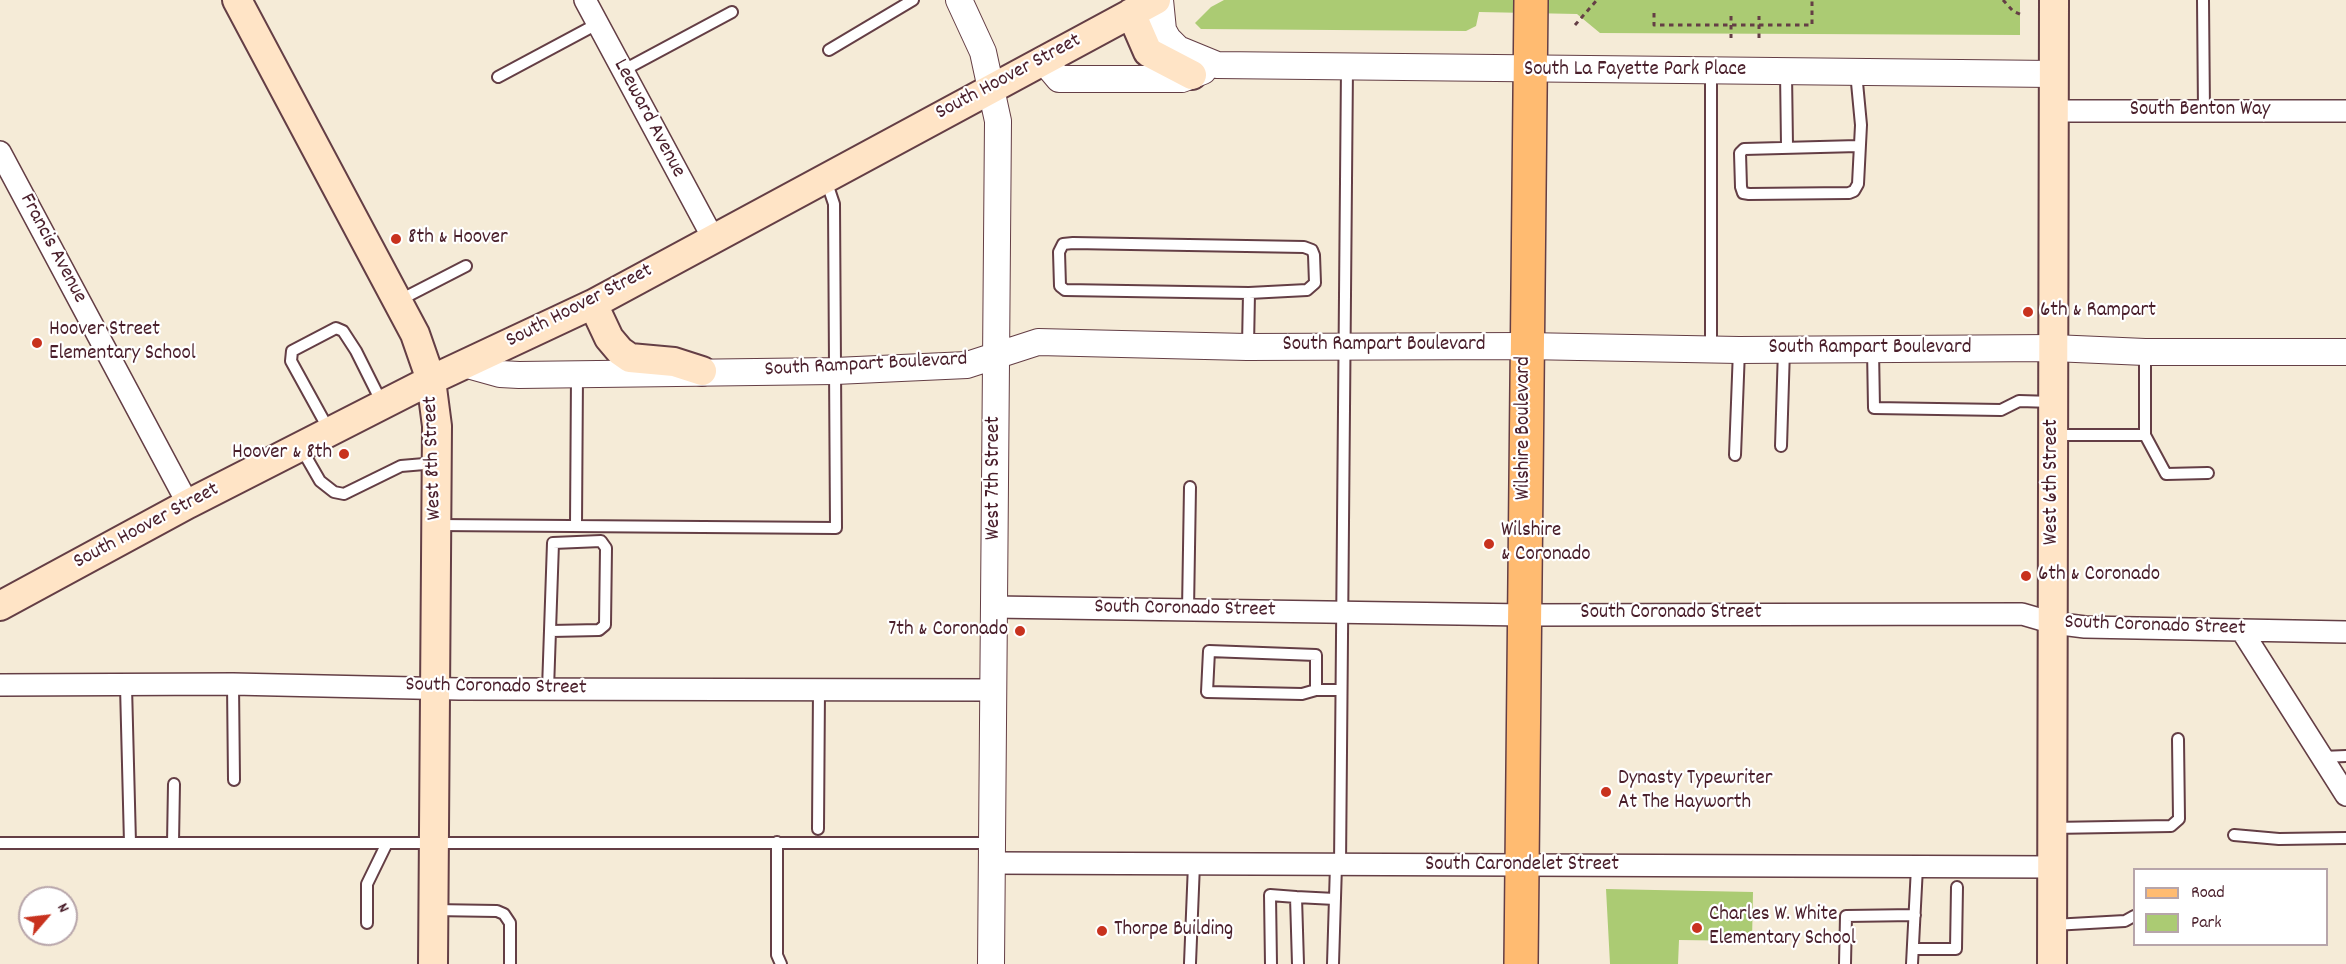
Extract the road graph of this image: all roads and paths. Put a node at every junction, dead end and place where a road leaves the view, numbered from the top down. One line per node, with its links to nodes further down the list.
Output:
1 (237, 0): 46 (main road, West 8th Street)
2 (585, 0): 18 (street, Leeward Avenue)
3 (913, 0): 24 (lane)
4 (959, 0): 35 (street, West 7th Street)
5 (1158, 0): 14 (main road, South Hoover Street); 27 (street, South La Fayette Park Place)
6 (1531, 0): 28 (main road, Wilshire Boulevard)
7 (1597, 0): 19 (path)
8 (1812, 0): 21 (path)
9 (2003, 0): 17 (path)
10 (2054, 0): 33 (main road, West 6th Street)
11 (2203, 0): 36 (lane)
12 (732, 12): 29 (lane)
13 (1654, 13): 20 (path)
14 (1131, 14): 25 (main road, South Hoover Street); 27 (main road)
15 (1731, 16): 20 (path)
16 (1759, 16): 21 (path)
17 (2024, 16)
18 (597, 24): 29 (street, Leeward Avenue); 34 (lane)
19 (1575, 25)
20 (1731, 26): 21 (path); 22 (path)
21 (1760, 26): 23 (path)
22 (1731, 38)
23 (1759, 38)
24 (829, 50)
25 (1043, 60): 27 (street, South La Fayette Park Place); 35 (main road, South Hoover Street)
26 (1347, 67): 27 (street, South La Fayette Park Place); 28 (street, South La Fayette Park Place); 48 (lane)
27 (1204, 70)
28 (1531, 70): 30 (street, South La Fayette Park Place); 50 (main road, Wilshire Boulevard)
29 (622, 71): 43 (street, Leeward Avenue)
30 (1711, 71): 31 (street, South La Fayette Park Place); 54 (lane)
31 (1786, 72): 32 (street, South La Fayette Park Place); 39 (lane)
32 (1856, 72): 33 (street, South La Fayette Park Place); 40 (lane)
33 (2053, 74): 37 (main road, West 6th Street)
34 (498, 77)
35 (993, 86): 42 (main road, South Hoover Street); 58 (street, West 7th Street)
36 (2204, 110): 37 (street, South Benton Way); 38 (street, South Benton Way)
37 (2053, 111): 52 (main road, West 6th Street)
38 (2346, 111)
39 (1787, 146): 40 (lane); 40 (lane)
40 (1858, 146)
41 (0, 152): 75 (street, Francis Avenue)
42 (825, 177): 43 (main road, South Hoover Street); 61 (lane)
43 (713, 238): 47 (main road, South Hoover Street)
44 (466, 266): 46 (lane)
45 (1249, 293): 45 (lane); 49 (lane)
46 (398, 301): 63 (main road, West 8th Street)
47 (592, 304): 59 (main road, South Hoover Street); 60 (main road)
48 (1343, 345): 49 (street, South Rampart Boulevard); 50 (street, South Rampart Boulevard); 81 (lane)
49 (1248, 346): 58 (street, South Rampart Boulevard)
50 (1526, 346): 54 (street, South Rampart Boulevard); 82 (main road, Wilshire Boulevard)
51 (1873, 348): 52 (street, South Rampart Boulevard); 53 (street, South Rampart Boulevard); 64 (lane)
52 (2053, 348): 56 (street, South Rampart Boulevard); 64 (main road, West 6th Street)
53 (1784, 349): 55 (street, South Rampart Boulevard); 69 (lane)
54 (1711, 350): 55 (street, South Rampart Boulevard)
55 (1739, 350): 71 (lane)
56 (2145, 352): 57 (street, South Rampart Boulevard); 68 (lane)
57 (2346, 352)
58 (995, 355): 61 (street, South Rampart Boulevard); 79 (street, West 7th Street)
59 (464, 364): 62 (street, South Rampart Boulevard); 63 (main road, South Hoover Street)
60 (702, 371): 61 (street, South Rampart Boulevard); 62 (street, South Rampart Boulevard)
61 (835, 371): 77 (lane)
62 (578, 375): 77 (lane)
63 (430, 381): 65 (main road, South Hoover Street); 72 (main road, West 8th Street)
64 (2053, 402): 67 (main road, West 6th Street)
65 (384, 405): 66 (main road, South Hoover Street); 66 (lane)
66 (331, 433): 70 (main road, South Hoover Street)
67 (2053, 435): 68 (lane); 83 (main road, West 6th Street)
68 (2145, 435): 73 (lane)
69 (1781, 446)
70 (301, 448): 72 (lane); 75 (main road, South Hoover Street)
71 (1735, 455)
72 (437, 463): 76 (main road, West 8th Street)
73 (2208, 473)
74 (1190, 487): 80 (lane)
75 (188, 504): 78 (main road, South Hoover Street)
76 (437, 525): 77 (lane); 90 (main road, West 8th Street)
77 (576, 525)
78 (0, 606)
79 (994, 607): 80 (street, South Coronado Street); 93 (street, West 7th Street)
80 (1188, 610): 81 (street, South Coronado Street)
81 (1343, 612): 82 (street, South Coronado Street); 95 (lane)
82 (1525, 615): 83 (street, South Coronado Street); 115 (main road, Wilshire Boulevard)
83 (2053, 622): 85 (street, South Coronado Street); 102 (main road, West 6th Street)
84 (551, 631): 84 (lane); 91 (lane)
85 (2242, 631): 86 (street, South Coronado Street); 98 (street)
86 (2346, 632)
87 (233, 684): 89 (street, South Coronado Street); 90 (street, South Coronado Street); 99 (lane)
88 (0, 685): 89 (street, South Coronado Street)
89 (126, 686): 108 (lane)
90 (436, 688): 91 (street, South Coronado Street); 111 (main road, West 8th Street)
91 (548, 689): 92 (street, South Coronado Street)
92 (819, 689): 93 (street, South Coronado Street); 103 (lane)
93 (993, 690): 112 (street, West 7th Street)
94 (1316, 690): 94 (lane); 95 (lane)
95 (1341, 690): 114 (lane)
96 (2178, 739): 102 (lane)
97 (2346, 756): 98 (lane)
98 (2322, 757): 101 (street)
99 (234, 780)
100 (174, 784): 109 (lane)
101 (2346, 795)
102 (2052, 828): 117 (main road, West 6th Street)
103 (818, 829)
104 (2234, 835): 105 (lane)
105 (2346, 838)
106 (777, 842): 111 (lane); 112 (lane); 130 (lane)
107 (0, 843): 108 (lane)
108 (130, 843): 109 (lane)
109 (173, 843): 110 (lane)
110 (387, 843): 111 (lane); 124 (lane)
111 (433, 843): 121 (main road, West 8th Street)
112 (992, 853): 113 (street, South Carondelet Street); 131 (street, West 7th Street)
113 (1194, 864): 114 (street, South Carondelet Street); 127 (lane)
114 (1338, 865): 115 (street, South Carondelet Street); 120 (lane)
115 (1522, 866): 116 (street, South Carondelet Street); 135 (main road, Wilshire Boulevard)
116 (1917, 867): 117 (street, South Carondelet Street); 122 (lane)
117 (2052, 867): 125 (main road, West 6th Street)
118 (1957, 887): 126 (lane)
119 (1296, 897): 120 (lane); 132 (lane); 133 (lane)
120 (1335, 899): 134 (lane)
121 (433, 910): 128 (main road, West 8th Street); 129 (lane)
122 (1915, 915): 126 (lane); 136 (lane)
123 (2133, 917): 125 (lane)
124 (367, 923)
125 (2052, 925): 138 (main road, West 6th Street)
126 (1913, 949): 137 (lane)
127 (1190, 963)
128 (433, 964)
129 (510, 964)
130 (781, 964)
131 (991, 964)
132 (1271, 964)
133 (1298, 964)
134 (1333, 964)
135 (1521, 964)
136 (1845, 964)
137 (1912, 964)
138 (2052, 964)

